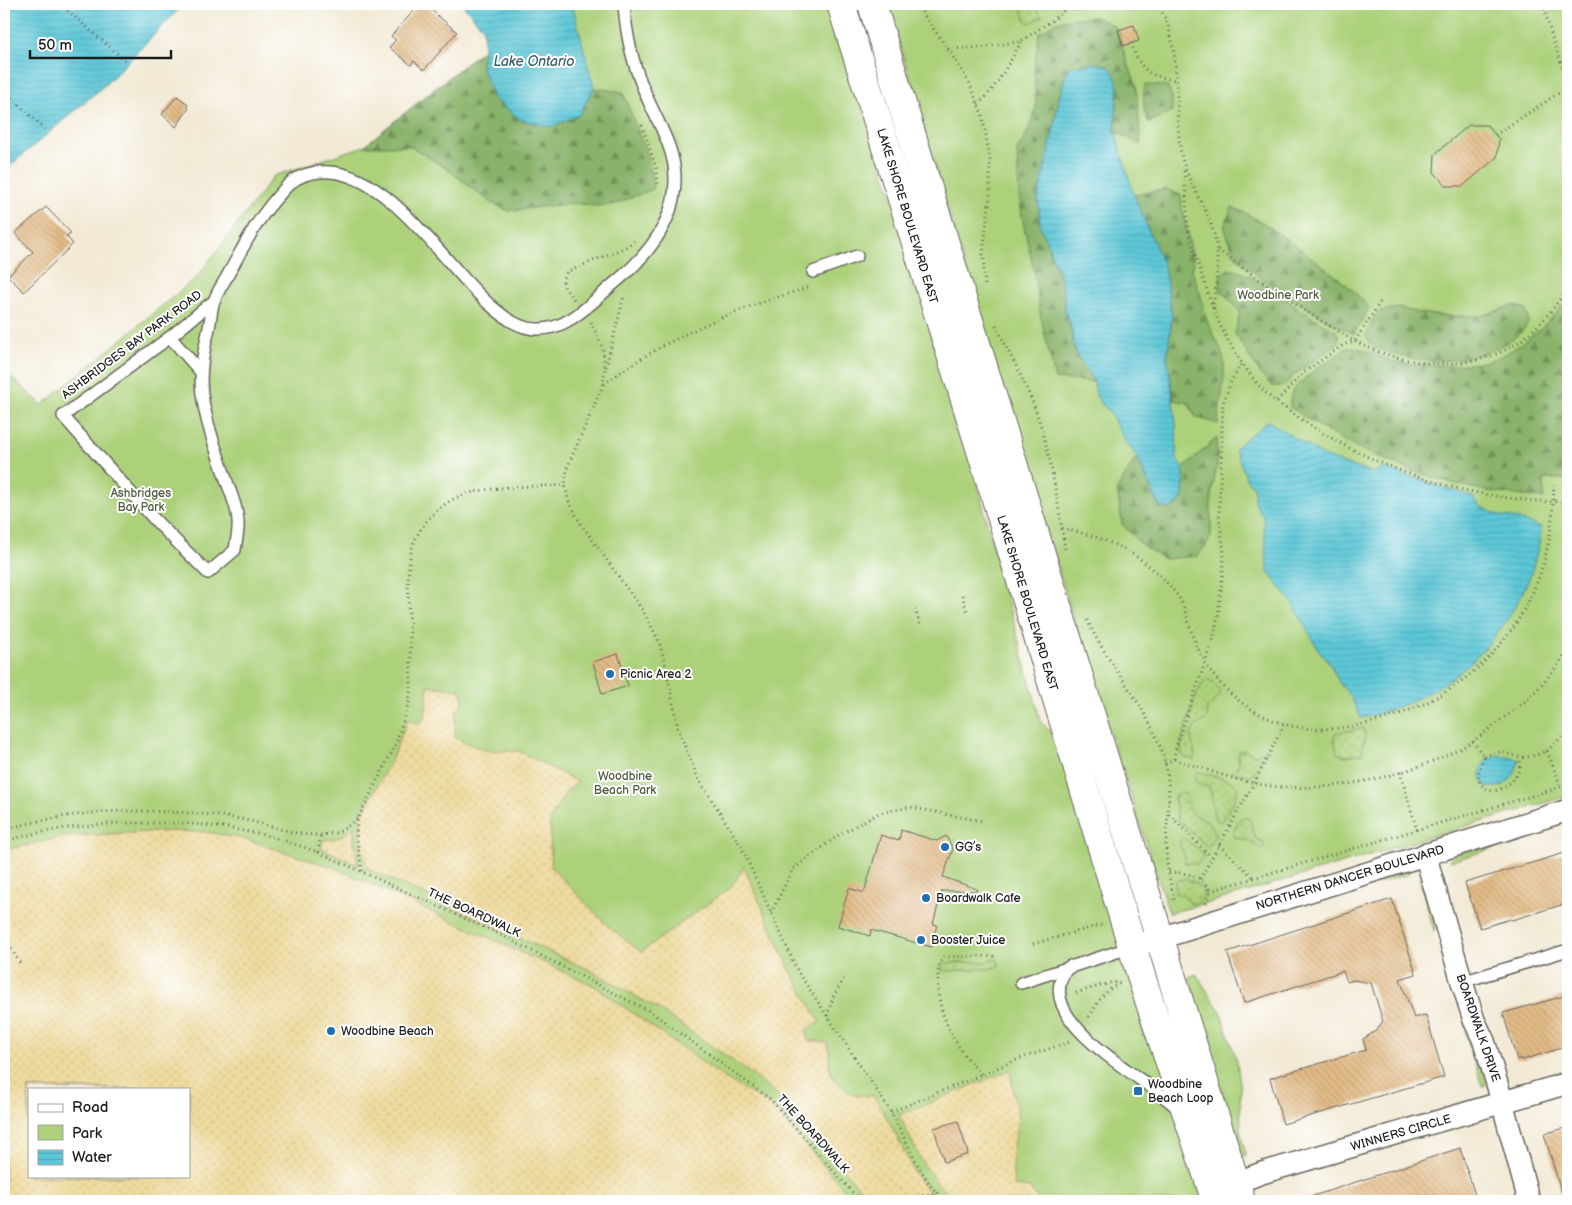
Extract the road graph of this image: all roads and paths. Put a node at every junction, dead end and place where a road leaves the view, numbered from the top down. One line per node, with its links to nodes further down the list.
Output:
1 (60, 4): 12 (path)
2 (624, 4): 27 (lane, ASHBRIDGES BAY PARK ROAD)
3 (841, 4): 93 (highway, LAKE SHORE BOULEVARD EAST)
4 (872, 4): 91 (highway)
5 (916, 4): 11 (path)
6 (1071, 4): 9 (path)
7 (1157, 4): 13 (path)
8 (1543, 4): 14 (path)
9 (1021, 41): 11 (path); 17 (path)
10 (1131, 43): 13 (path)
11 (948, 49): 17 (path)
12 (127, 62)
13 (1176, 80): 21 (path)
14 (1568, 83)
15 (1568, 87): 20 (path)
16 (4, 91): 19 (path)
17 (978, 105): 30 (path)
18 (641, 124): 22 (path)
19 (48, 132)
20 (1495, 135)
21 (1183, 168): 24 (path); 34 (path)
22 (657, 193)
23 (640, 235): 31 (path)
24 (1218, 250): 34 (path); 38 (path)
25 (857, 256): 26 (lane)
26 (812, 272)
27 (627, 273): 32 (lane, ASHBRIDGES BAY PARK ROAD); 40 (path)
28 (816, 284): 42 (path)
29 (1568, 287): 38 (path)
30 (987, 296)
31 (572, 297)
32 (215, 300): 37 (lane, ASHBRIDGES BAY PARK ROAD); 41 (lane, ASHBRIDGES BAY PARK ROAD)
33 (1380, 301): 38 (path)
34 (1214, 310): 39 (path)
35 (590, 319): 40 (path)
36 (994, 320): 48 (path)
37 (170, 337): 41 (lane); 41 (lane, ASHBRIDGES BAY PARK ROAD)
38 (1355, 341): 43 (path)
39 (1242, 362): 43 (path); 56 (path)
40 (605, 368): 42 (path)
41 (200, 371)
42 (603, 385): 44 (path)
43 (1277, 402): 46 (path)
44 (565, 484): 71 (path); 88 (path)
45 (1554, 485): 46 (path)
46 (1553, 502): 47 (path); 57 (path)
47 (1568, 502)
48 (1062, 528): 49 (path); 56 (path)
49 (1066, 555)
50 (962, 595): 52 (path)
51 (915, 609): 54 (path)
52 (967, 612)
53 (1086, 618): 64 (path)
54 (921, 628)
55 (1568, 650): 59 (path)
56 (1205, 664): 57 (path); 63 (path)
57 (1284, 725): 66 (path)
58 (1568, 731): 60 (path)
59 (1474, 741): 61 (path); 65 (path)
60 (1547, 751): 62 (path); 68 (path)
61 (1484, 757): 62 (path); 62 (path)
62 (1521, 758)
63 (1174, 759): 64 (path); 66 (path)
64 (1165, 763): 70 (path)
65 (1400, 772): 66 (path); 74 (path)
66 (1254, 784): 77 (path)
67 (1568, 785): 68 (path)
68 (1561, 787): 74 (path)
69 (1568, 810): 79 (street, NORTHERN DANCER BOULEVARD)
70 (1168, 814): 80 (path); 82 (path)
71 (358, 818): 75 (path); 81 (path)
72 (981, 821): 88 (path)
73 (4, 830): 75 (path)
74 (1417, 830): 84 (path)
75 (321, 834): 78 (path)
76 (4, 841): 78 (path, THE BOARDWALK)
77 (1219, 845): 80 (path); 84 (path)
78 (318, 852): 81 (path, THE BOARDWALK)
79 (1425, 854): 91 (street, NORTHERN DANCER BOULEVARD); 99 (street, BOARDWALK DRIVE)
80 (1211, 857): 83 (path)
81 (362, 871): 112 (path, THE BOARDWALK)
82 (1169, 872): 83 (path); 86 (path)
83 (1200, 879): 85 (path)
84 (1255, 879): 85 (path)
85 (1210, 891): 87 (path)
86 (1175, 904)
87 (1204, 907)
88 (771, 914): 102 (path)
89 (1108, 930): 92 (path)
90 (4, 936): 96 (path)
91 (1159, 937): 93 (street, NORTHERN DANCER BOULEVARD); 111 (highway)
92 (1033, 944)
93 (1132, 946): 97 (lane); 109 (highway, LAKE SHORE BOULEVARD EAST)
94 (1568, 950): 99 (lane)
95 (996, 956): 105 (path)
96 (20, 963)
97 (1070, 966): 100 (lane); 109 (lane)
98 (845, 976): 102 (path)
99 (1462, 982): 107 (street, BOARDWALK DRIVE)
100 (1021, 983)
101 (1076, 993): 103 (path)
102 (827, 1017): 108 (path)
103 (1088, 1018)
104 (1073, 1041): 105 (path)
105 (981, 1074): 108 (path)
106 (1568, 1083): 107 (street, WINNERS CIRCLE)
107 (1503, 1103): 111 (street, WINNERS CIRCLE); 115 (street, BOARDWALK DRIVE)
108 (891, 1112): 110 (path)
109 (1192, 1126): 111 (highway, LAKE SHORE BOULEVARD EAST)
110 (936, 1193): 113 (path); 114 (path)
111 (1230, 1195)
112 (860, 1201)
113 (893, 1201)
114 (945, 1201)
115 (1529, 1201)

